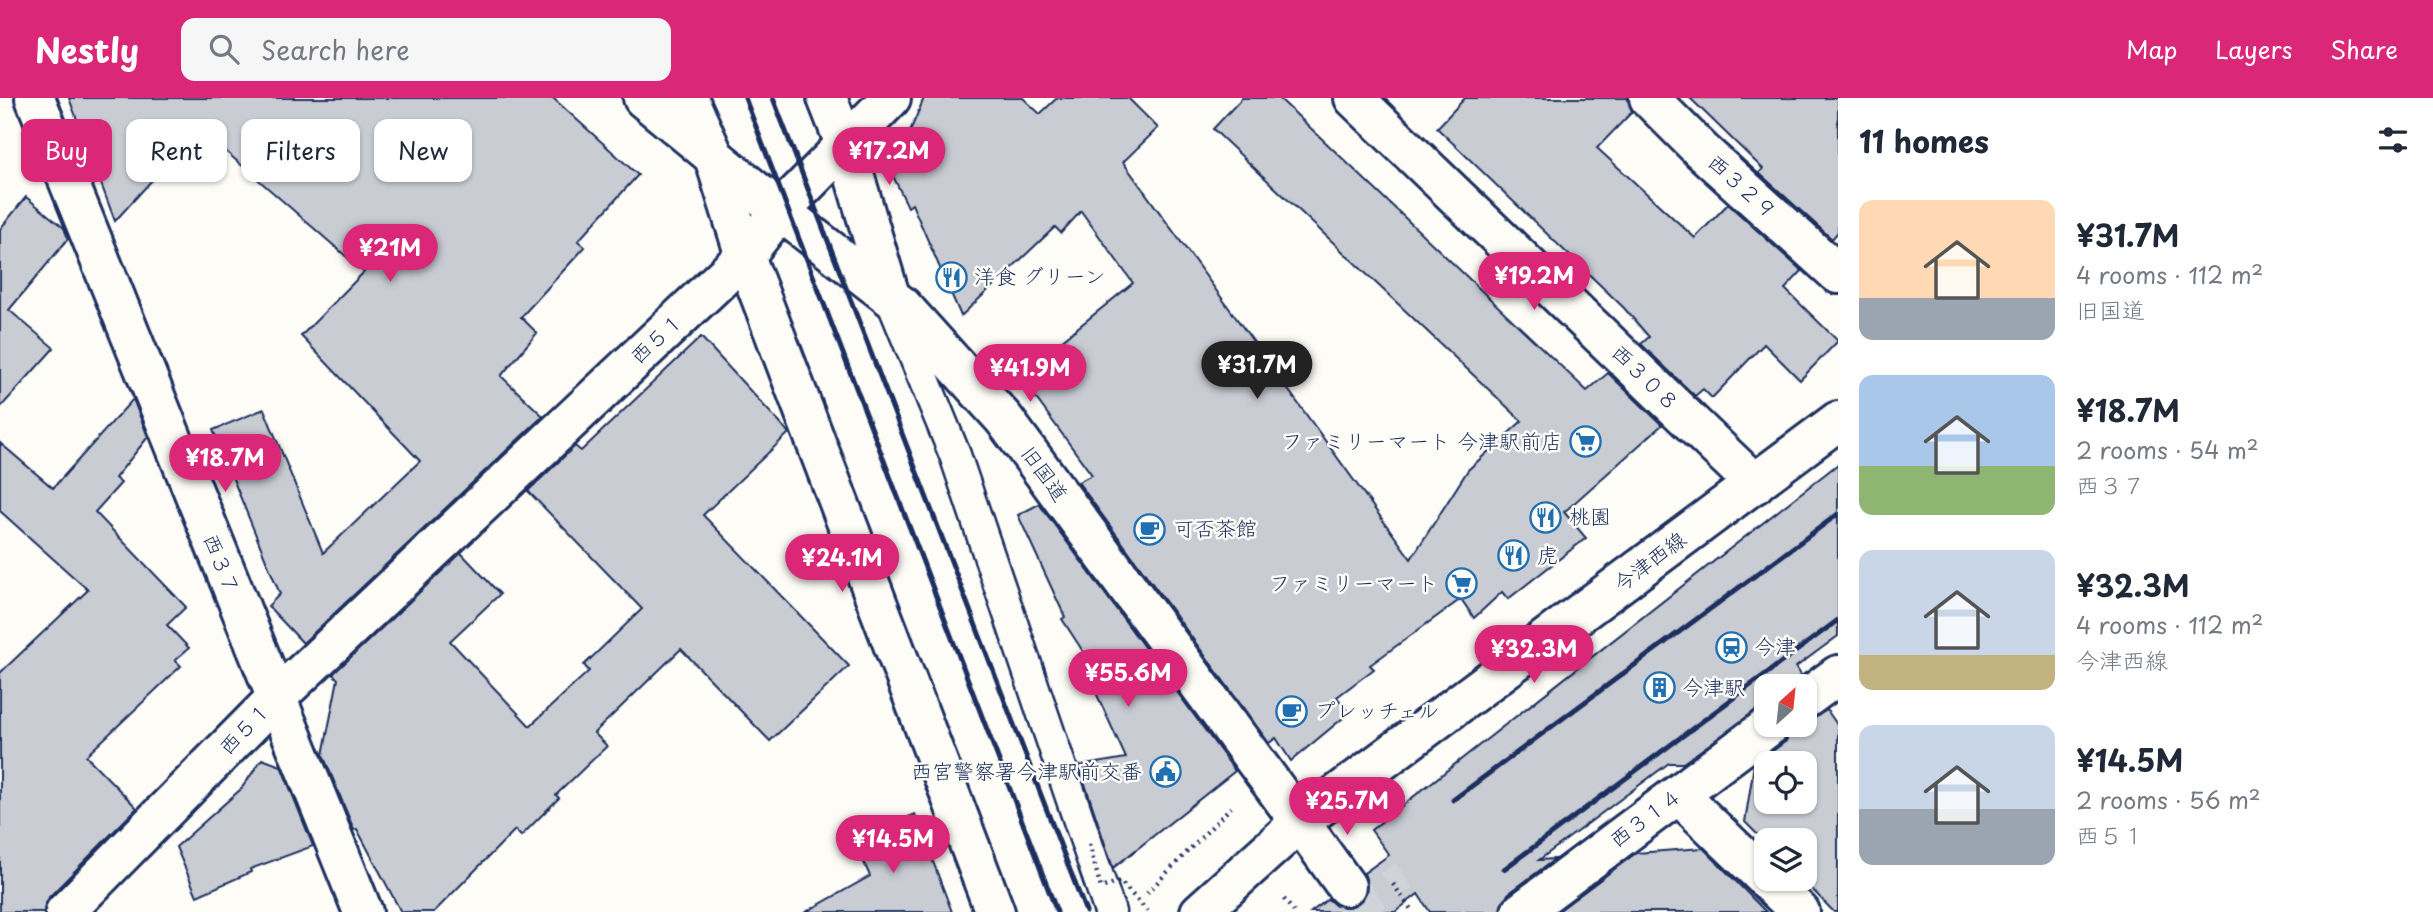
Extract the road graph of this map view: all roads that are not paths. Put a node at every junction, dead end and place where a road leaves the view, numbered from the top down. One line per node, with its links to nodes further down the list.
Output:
1 (35, 98): 18 (street, 西３７)
2 (643, 98): 9 (street, 旧国道)
3 (688, 98): 9 (street)
4 (827, 98): 8 (street)
5 (891, 98): 8 (street, 西５１)
6 (1354, 98): 15 (street, 西３０８)
7 (1649, 98): 12 (street, 西３２９)
8 (845, 144): 10 (street, 西５１); 13 (street)
9 (713, 154): 10 (street, 旧国道); 11 (street)
10 (780, 211): 11 (street, 西５１); 13 (street, 旧国道)
11 (745, 256): 18 (street, 西５１); 25 (street)
12 (1838, 274)
13 (890, 296): 21 (street, 旧国道); 26 (street)
14 (1838, 421): 15 (street, 今津西線)
15 (1755, 484): 21 (street, 今津西線)
16 (1838, 675): 17 (street)
17 (1817, 690)
18 (275, 699): 23 (street, 西５１); 24 (street, 西３７)
19 (1755, 737): 20 (street, 西３１４)
20 (1679, 794): 28 (street, 西３１４); 29 (street)
21 (1300, 822): 22 (street, 旧国道); 27 (street, 今津西線)
22 (1346, 886)
23 (65, 912)
24 (363, 912)
25 (995, 912)
26 (1110, 912)
27 (1200, 912)
28 (1521, 912)
29 (1800, 912)

